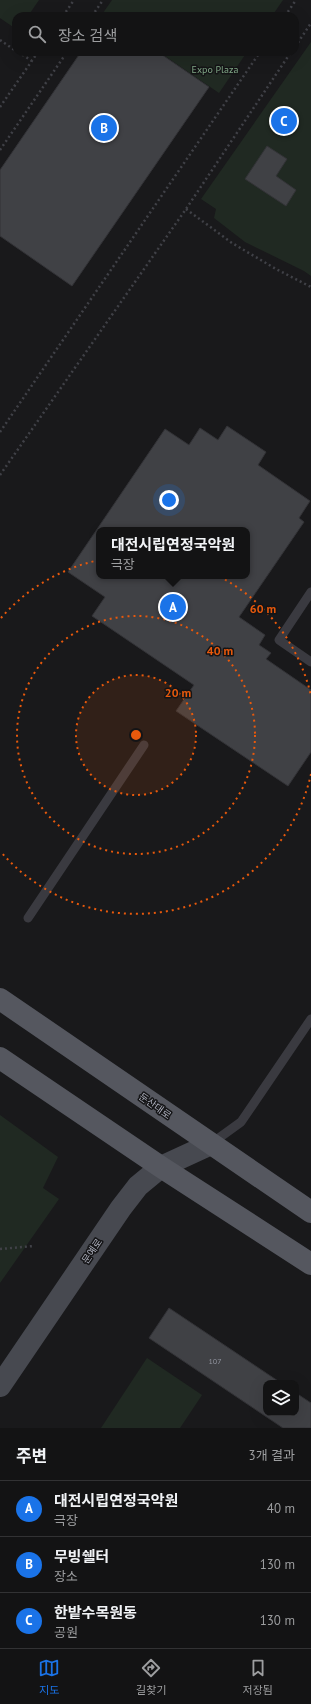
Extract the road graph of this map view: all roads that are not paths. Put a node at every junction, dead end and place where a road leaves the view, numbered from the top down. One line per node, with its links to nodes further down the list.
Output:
1 (311, 592): 2 (lane)
2 (311, 662)
3 (144, 745): 4 (lane)
4 (28, 918)
5 (0, 999): 8 (main road, 둔산대로)
6 (310, 1024): 8 (lane)
7 (0, 1058): 9 (main road)
8 (211, 1144): 9 (main road, 문예로); 10 (main road, 둔산대로)
9 (161, 1167): 11 (main road); 12 (main road, 문예로)
10 (311, 1212)
11 (311, 1264)
12 (0, 1386)

